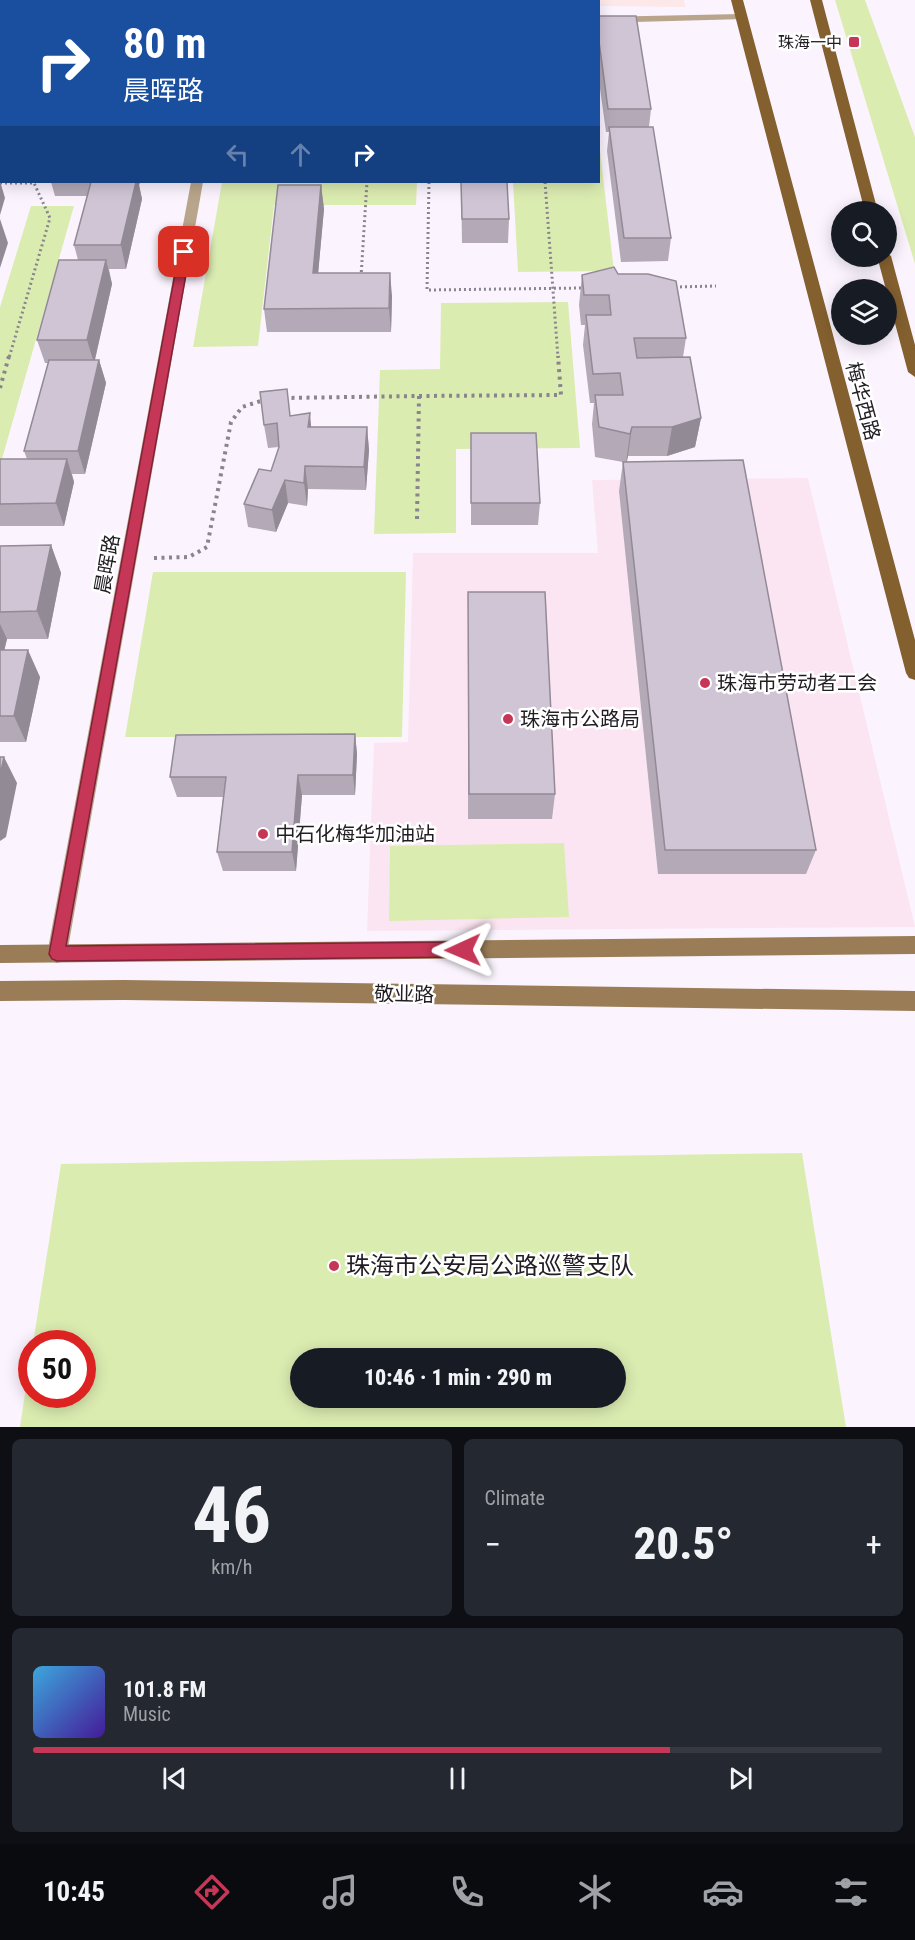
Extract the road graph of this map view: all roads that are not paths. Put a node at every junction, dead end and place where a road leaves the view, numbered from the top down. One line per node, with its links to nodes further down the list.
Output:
1 (737, 0): 3 (main road, 梅华西路)
2 (816, 0): 6 (main road)
3 (741, 17): 4 (street); 9 (main road, 梅华西路)
4 (600, 20)
5 (197, 183): 12 (street, 晨晖路)
6 (869, 201)
7 (887, 267): 8 (main road)
8 (915, 372)
9 (915, 673)
10 (915, 945): 12 (main road)
11 (0, 954): 12 (main road)
12 (57, 954)
13 (0, 991): 14 (main road, 敬业路)
14 (915, 1001)

